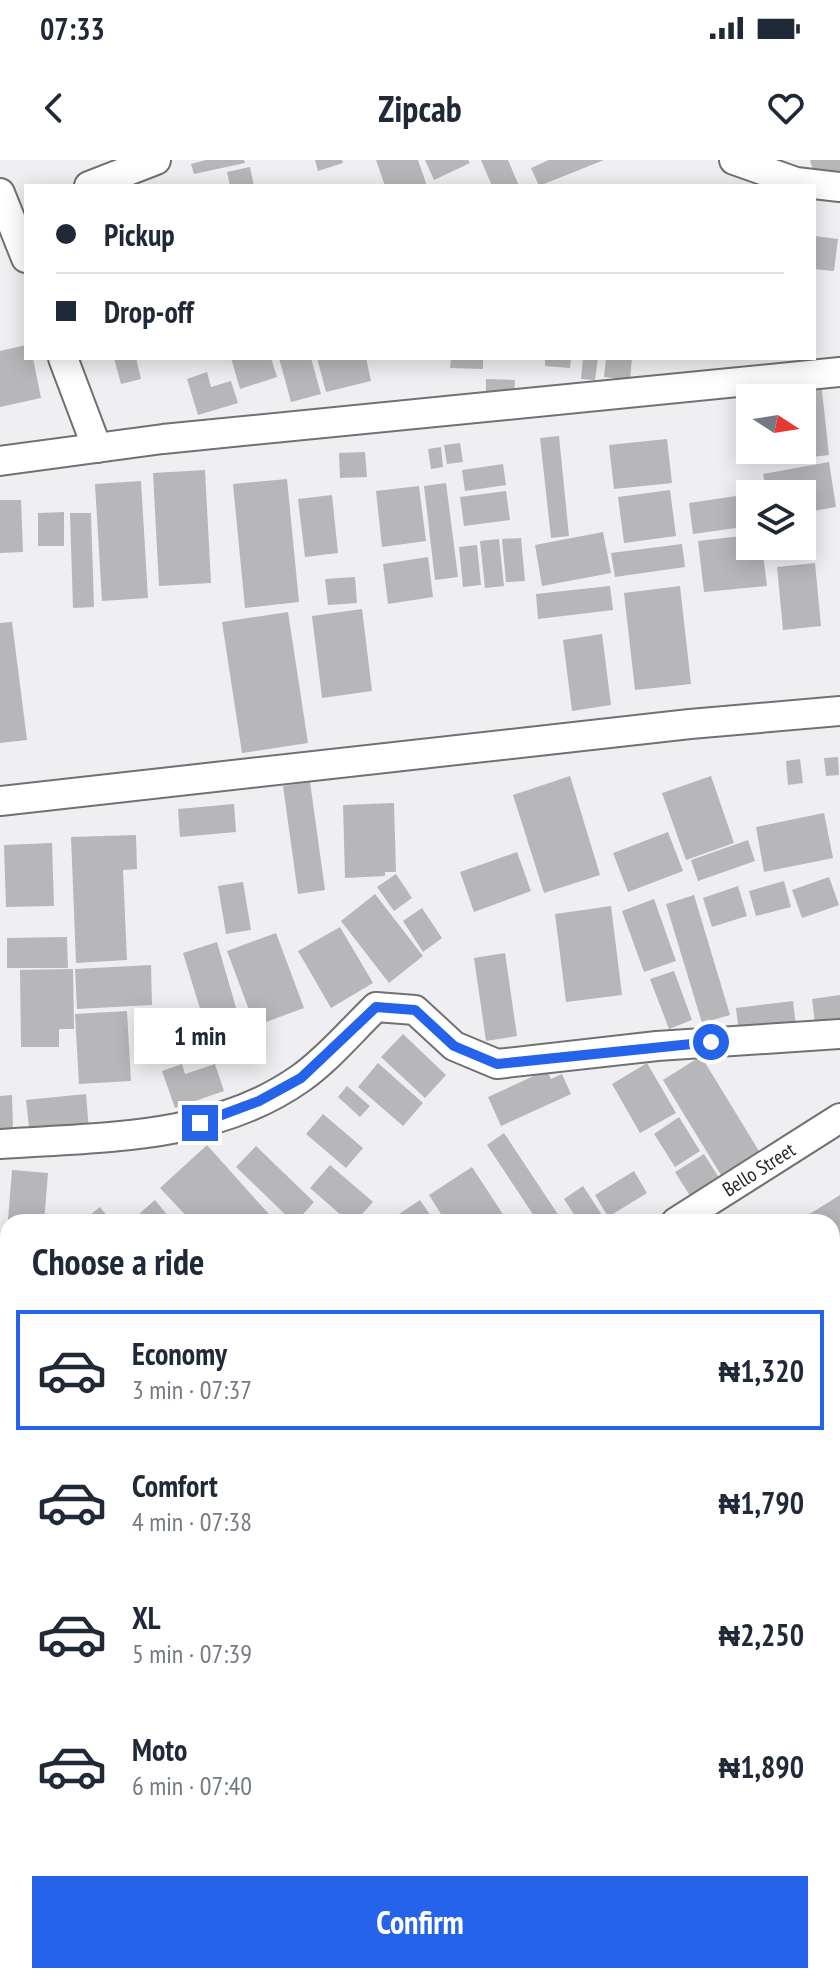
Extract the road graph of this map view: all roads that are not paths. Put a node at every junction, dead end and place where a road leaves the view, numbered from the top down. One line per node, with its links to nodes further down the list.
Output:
1 (156, 160): 3 (street)
2 (734, 160): 4 (street)
3 (94, 184)
4 (814, 184)
5 (816, 184): 6 (street)
6 (840, 187)
7 (9, 206): 8 (street)
8 (24, 252)
9 (64, 360): 11 (street)
10 (840, 372): 11 (street)
11 (97, 448): 12 (street)
12 (0, 461)
13 (840, 711): 14 (street)
14 (0, 801)
15 (840, 1034): 17 (street)
16 (840, 1118): 18 (street, Bello Street)
17 (0, 1144)
18 (689, 1214)

